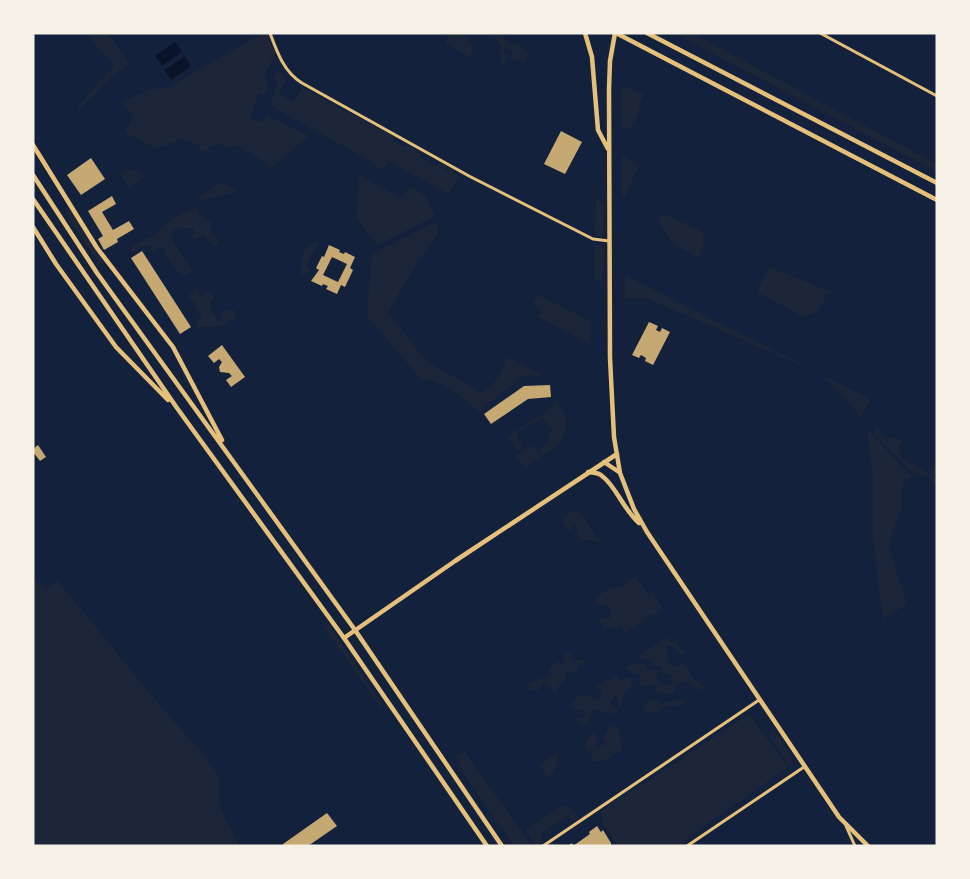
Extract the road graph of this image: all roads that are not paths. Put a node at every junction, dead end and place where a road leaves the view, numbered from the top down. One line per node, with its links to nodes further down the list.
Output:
1 (270, 33): 14 (street)
2 (585, 33): 8 (main road)
3 (616, 33): 8 (main road); 12 (main road)
4 (647, 33): 10 (main road)
5 (820, 33): 6 (street)
6 (937, 96)
7 (33, 145): 16 (main road)
8 (609, 151): 14 (main road)
9 (33, 175): 16 (main road)
10 (937, 183)
11 (33, 199): 15 (main road)
12 (937, 200)
13 (33, 227): 15 (main road)
14 (609, 241): 17 (main road)
15 (177, 408): 23 (main road)
16 (228, 453): 22 (main road)
17 (617, 454): 18 (main road); 20 (main road)
18 (604, 462): 19 (main road); 20 (main road)
19 (588, 472): 21 (main road); 22 (main road)
20 (620, 472): 21 (main road)
21 (643, 525): 24 (main road)
22 (355, 630): 23 (main road); 28 (main road)
23 (344, 638): 27 (main road)
24 (759, 700): 25 (main road); 29 (street)
25 (804, 767): 26 (main road); 30 (street)
26 (846, 826): 31 (street); 32 (main road)
27 (487, 846)
28 (502, 846)
29 (543, 846)
30 (687, 846)
31 (855, 846)
32 (868, 846)

